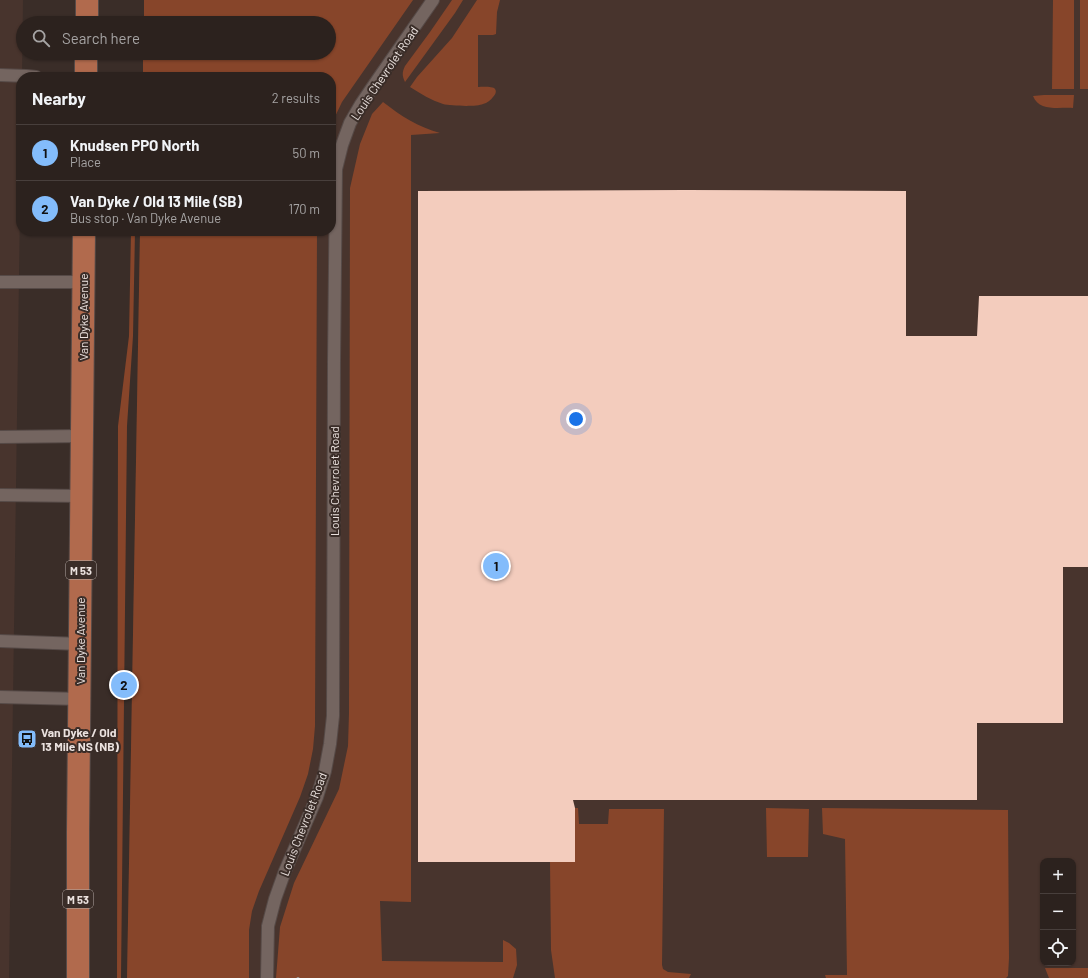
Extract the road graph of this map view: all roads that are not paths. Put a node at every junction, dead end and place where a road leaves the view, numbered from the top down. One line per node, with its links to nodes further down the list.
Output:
1 (87, 0): 3 (main road)
2 (433, 0): 8 (lane, Louis Chevrolet Road)
3 (86, 16)
4 (86, 60): 5 (main road)
5 (86, 72)
6 (0, 76): 7 (lane)
7 (16, 76)
8 (336, 169)
9 (84, 236): 12 (main road, Van Dyke Avenue / M 53)
10 (335, 236): 22 (lane, Louis Chevrolet Road)
11 (0, 282): 12 (lane)
12 (83, 282): 13 (main road, Van Dyke Avenue / M 53)
13 (82, 436): 14 (lane); 16 (main road, Van Dyke Avenue / M 53)
14 (0, 437)
15 (0, 495): 16 (lane)
16 (82, 496): 18 (main road, Van Dyke Avenue / M 53)
17 (0, 641): 18 (lane)
18 (80, 644): 20 (main road, Van Dyke Avenue / M 53)
19 (0, 697): 20 (lane)
20 (80, 699): 21 (main road, Van Dyke Avenue / M 53)
21 (78, 978)
22 (266, 978)

